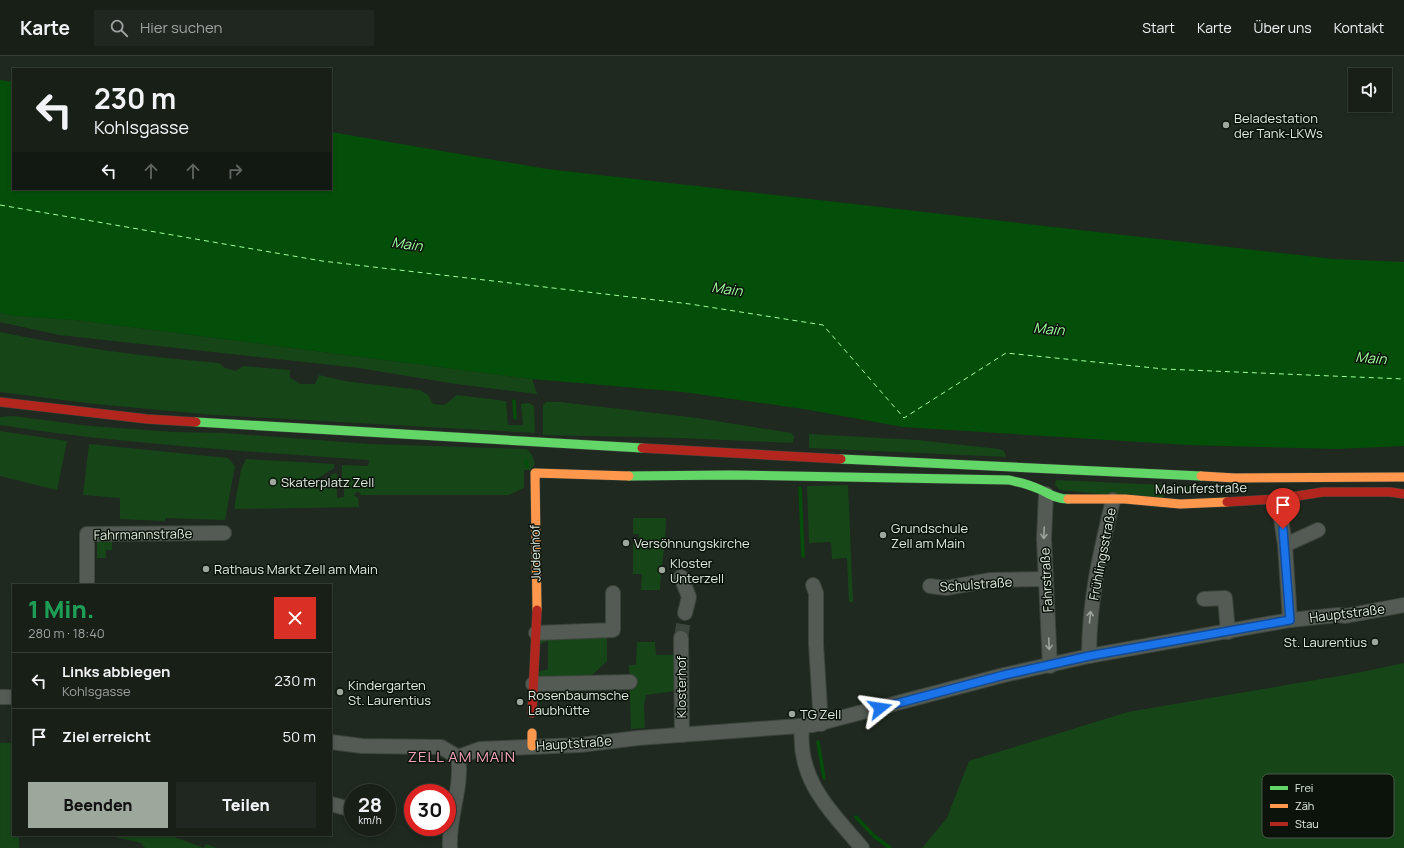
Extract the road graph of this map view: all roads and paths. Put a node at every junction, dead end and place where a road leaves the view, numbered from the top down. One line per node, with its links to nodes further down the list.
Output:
1 (0, 402): 3 (main road)
2 (535, 473): 4 (main road, Mainuferstraße); 22 (main road, Judenhof)
3 (1404, 477)
4 (1046, 494): 7 (main road, Mainuferstraße); 12 (street, Fahrstraße, one-way to 12)
5 (1404, 494): 6 (main road, Mainuferstraße)
6 (1278, 498): 7 (main road, Mainuferstraße); 10 (street)
7 (1113, 500): 24 (street, Frühlingsstraße, one-way to 7)
8 (1318, 530): 10 (street)
9 (224, 533): 13 (street, Fahrmannstraße)
10 (1285, 545): 20 (street)
11 (681, 577): 19 (street)
12 (1045, 579): 15 (street, Schulstraße); 25 (street, Fahrstraße, one-way to 25)
13 (88, 584)
14 (813, 585): 31 (street)
15 (930, 586)
16 (613, 593): 22 (street)
17 (1204, 599): 21 (street)
18 (1404, 606): 20 (street, Hauptstraße)
19 (685, 613)
20 (1290, 620): 21 (street, Hauptstraße)
21 (1228, 632): 24 (street, Hauptstraße)
22 (536, 633): 27 (main road, Judenhof)
23 (682, 638): 33 (street, Klosterhof)
24 (1089, 656): 25 (street, Hauptstraße)
25 (1050, 666): 31 (street, Hauptstraße)
26 (630, 682): 27 (street)
27 (533, 684): 30 (main road, Judenhof)
28 (0, 697): 29 (street)
29 (12, 697)
30 (532, 713)
31 (821, 724): 32 (street, Hauptstraße)
32 (802, 727): 33 (street, Hauptstraße); 39 (street)
33 (682, 735): 35 (street, Hauptstraße)
34 (332, 742): 35 (street)
35 (458, 757): 38 (street)
36 (332, 804): 37 (street)
37 (344, 808)
38 (450, 848)
39 (862, 848)

